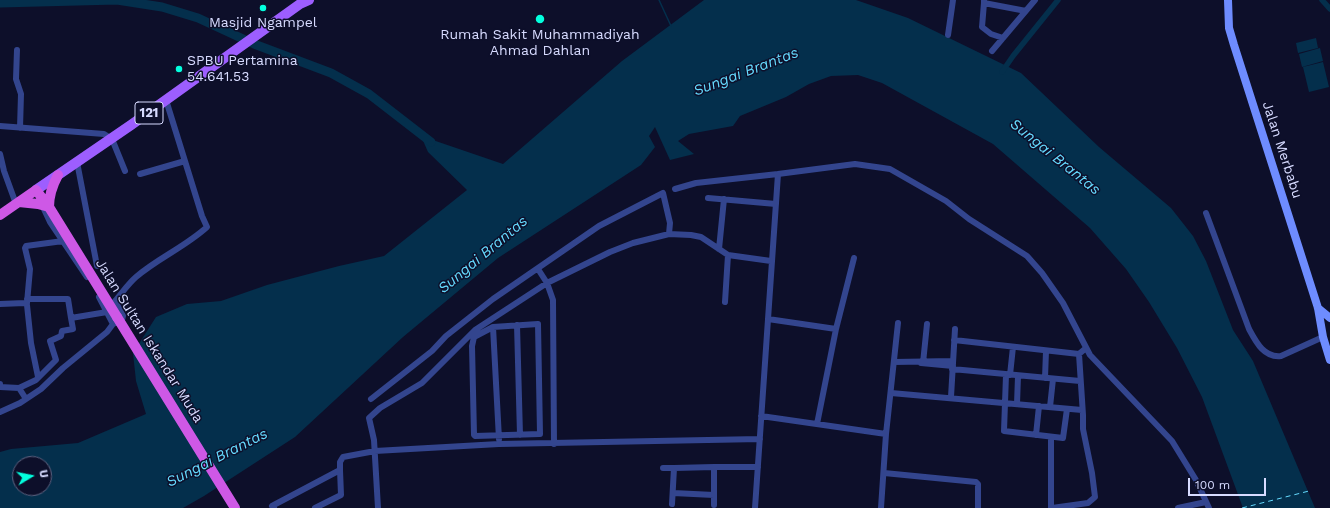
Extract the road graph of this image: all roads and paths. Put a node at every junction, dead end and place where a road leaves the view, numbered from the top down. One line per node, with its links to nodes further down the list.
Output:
1 (309, 0): 11 (main road, 121)
2 (953, 0): 7 (street)
3 (1035, 0): 6 (street)
4 (1228, 0): 43 (main road, Jalan Merbabu)
5 (984, 1): 6 (street); 8 (street)
6 (1026, 11): 8 (street)
7 (948, 35)
8 (1003, 38): 10 (street)
9 (17, 50): 13 (street)
10 (992, 51)
11 (166, 100): 14 (main road, 121); 16 (street)
12 (0, 126): 13 (street)
13 (20, 128): 14 (street)
14 (112, 139): 17 (main road, 121); 18 (street)
15 (0, 154): 26 (street)
16 (185, 161): 19 (street); 48 (street)
17 (77, 162): 21 (main road, 121); 37 (street)
18 (125, 171)
19 (140, 174)
20 (778, 174): 22 (street); 27 (street); 58 (street)
21 (58, 175): 23 (main road, 121); 28 (highway)
22 (675, 189)
23 (36, 190): 26 (highway); 28 (highway, Jalan Sultan Iskandar Muda)
24 (708, 198): 25 (street)
25 (724, 199): 27 (street); 33 (street)
26 (18, 203): 28 (highway); 30 (highway)
27 (776, 204): 36 (street)
28 (45, 206): 32 (street); 48 (highway, Jalan Sultan Iskandar Muda)
29 (1206, 213): 55 (street)
30 (0, 216)
31 (669, 234): 33 (street); 38 (street); 39 (street)
32 (63, 241): 40 (street); 44 (street)
33 (719, 249): 34 (street)
34 (728, 254): 36 (street); 41 (street)
35 (854, 258): 53 (street)
36 (771, 261): 47 (street)
37 (97, 266)
38 (538, 269): 39 (street); 76 (street)
39 (548, 283): 93 (street); 94 (street)
40 (27, 302): 42 (street); 45 (street); 67 (street)
41 (725, 302)
42 (0, 304)
43 (1318, 308): 46 (main road); 55 (main road, Jalan Merbabu)
44 (107, 312): 45 (street); 48 (street)
45 (71, 318): 67 (street)
46 (1330, 318)
47 (768, 319): 53 (street); 84 (street)
48 (115, 320): 75 (street); 106 (highway, Jalan Sultan Iskandar Muda, bridge)
49 (899, 323): 62 (street)
50 (927, 324): 63 (street)
51 (517, 325): 52 (street); 87 (street); 87 (street)
52 (493, 327): 89 (street); 89 (street)
53 (836, 329): 85 (street)
54 (955, 329): 56 (street)
55 (1323, 337): 61 (main road, Jalan Merbabu)
56 (954, 340): 57 (street); 64 (street)
57 (1013, 347): 59 (street); 65 (street)
58 (1086, 348): 60 (street); 105 (street)
59 (1046, 351): 60 (street); 68 (street)
60 (1079, 354): 70 (street)
61 (1330, 360)
62 (895, 362): 63 (street); 73 (street)
63 (922, 362): 64 (street)
64 (953, 365): 65 (street); 74 (street)
65 (1008, 375): 66 (street); 77 (street)
66 (1018, 376): 68 (street); 78 (street)
67 (38, 377): 72 (street)
68 (1045, 378): 69 (street)
69 (1053, 379): 70 (street); 80 (street)
70 (1080, 381): 82 (street)
71 (0, 384): 72 (street)
72 (19, 388): 75 (street)
73 (890, 393): 74 (street); 86 (street)
74 (951, 397): 77 (street)
75 (26, 399): 83 (street)
76 (372, 399)
77 (1005, 402): 78 (street); 88 (street)
78 (1017, 404): 79 (street)
79 (1039, 406): 80 (street); 88 (street)
80 (1050, 406): 81 (street)
81 (1067, 409): 82 (street); 90 (street)
82 (1082, 410): 113 (street)
83 (0, 412)
84 (761, 416): 85 (street); 91 (street)
85 (817, 424): 86 (street)
86 (886, 434): 100 (street)
87 (520, 435): 89 (street)
88 (1036, 435): 90 (street)
89 (498, 436): 92 (street)
90 (1051, 437): 113 (street)
91 (760, 439): 93 (street); 96 (street)
92 (499, 444): 93 (street); 94 (street)
93 (554, 444)
94 (375, 451): 99 (street); 109 (street)
95 (714, 467): 96 (street); 98 (street); 102 (street)
96 (758, 467): 110 (street)
97 (663, 468): 98 (street)
98 (674, 468): 101 (street)
99 (340, 470): 107 (street); 108 (street)
100 (884, 474): 111 (street); 112 (street)
101 (673, 493): 102 (street); 103 (street)
102 (714, 495): 104 (street)
103 (672, 504)
104 (714, 505)
105 (1208, 505): 114 (street)
106 (235, 508)
107 (274, 508)
108 (315, 508)
109 (378, 508)
110 (755, 508)
111 (882, 508)
112 (978, 508)
113 (1052, 508)
114 (1178, 508)

